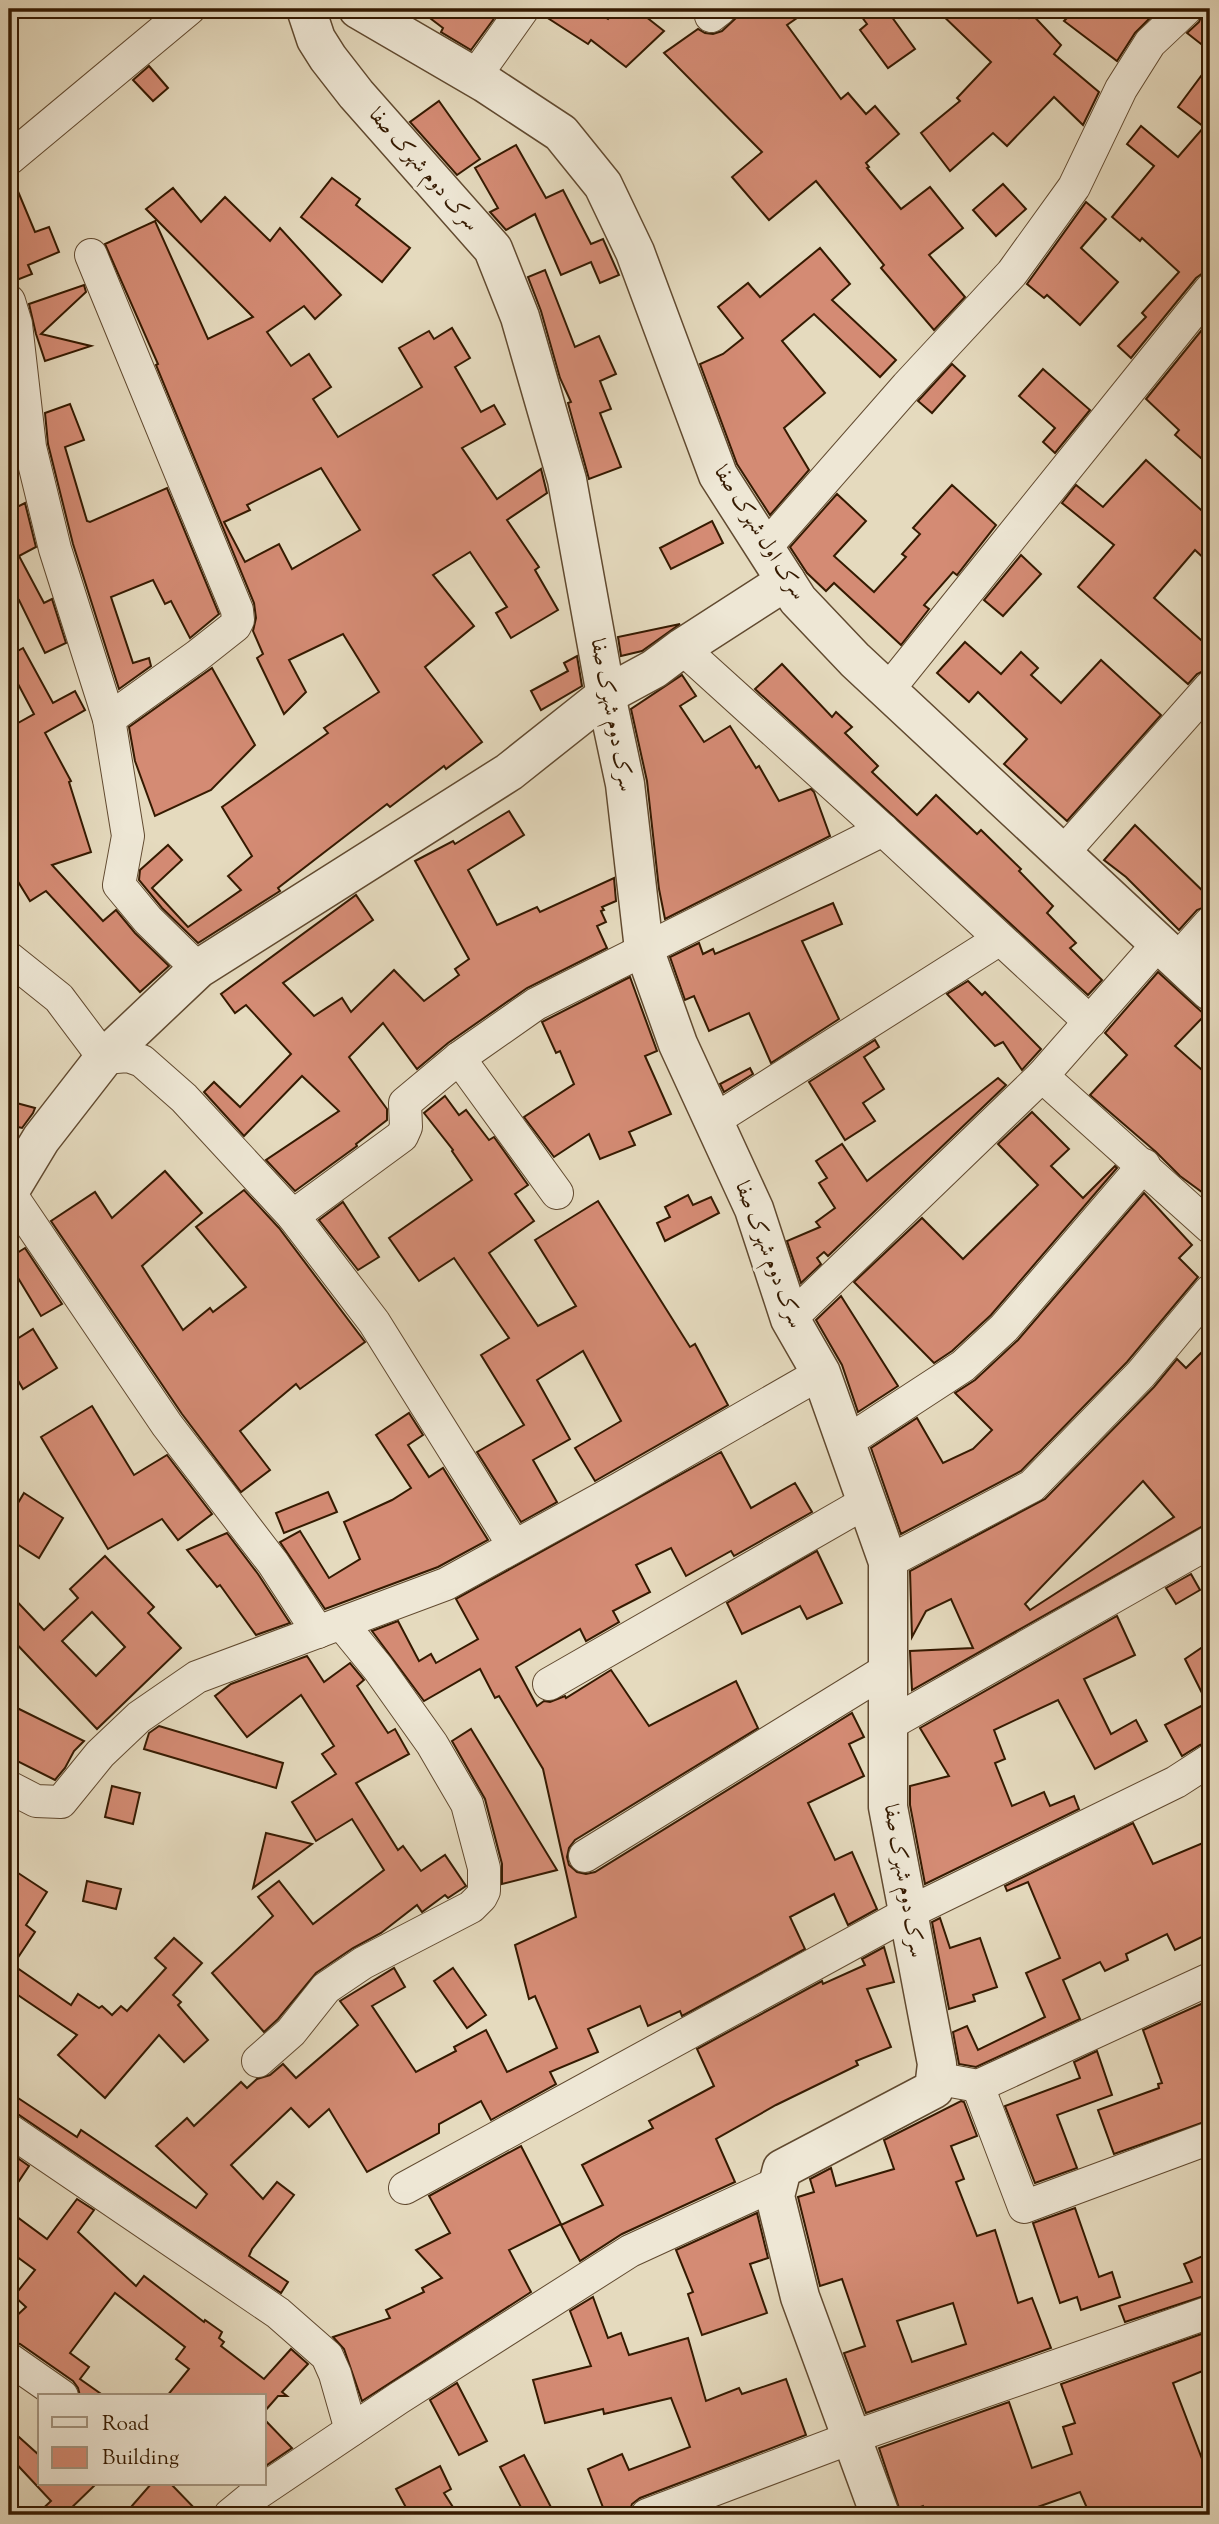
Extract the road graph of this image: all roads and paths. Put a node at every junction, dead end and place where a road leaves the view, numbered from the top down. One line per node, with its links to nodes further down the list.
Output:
1 (189, 9): 7 (street)
2 (306, 9): 16 (street, سرک دوم شهرک صفا)
3 (358, 9): 6 (street, سرک اول شهرک صفا)
4 (523, 9): 6 (street)
5 (1186, 9): 11 (street)
6 (474, 78): 11 (street, سرک اول شهرک صفا)
7 (9, 159)
8 (91, 255): 17 (street)
9 (1210, 290): 15 (street)
10 (9, 301): 17 (street)
11 (765, 548): 12 (street, سرک اول شهرک صفا)
12 (786, 581): 13 (street); 15 (street, سرک اول شهرک صفا)
13 (682, 648): 16 (street); 18 (street)
14 (1210, 687): 19 (street)
15 (888, 690): 19 (street, سرک اول شهرک صفا)
16 (606, 695): 22 (street, سرک دوم شهرک صفا); 25 (street)
17 (109, 719): 25 (street)
18 (883, 830): 21 (street); 22 (street)
19 (1063, 853): 23 (street, سرک اول شهرک صفا)
20 (1210, 923): 23 (street)
21 (1000, 939): 27 (street); 31 (street)
22 (644, 949): 29 (street); 31 (street, سرک دوم شهرک صفا)
23 (1167, 953): 26 (street, سرک اول شهرک صفا); 27 (street)
24 (9, 958): 28 (street)
25 (198, 969): 28 (street)
26 (1210, 991)
27 (1090, 1022): 30 (street)
28 (104, 1058): 33 (street); 35 (street)
29 (458, 1058): 34 (street); 35 (street)
30 (1042, 1076): 32 (street); 38 (street)
31 (713, 1121): 38 (street, سرک دوم شهرک صفا)
32 (1144, 1165): 36 (street); 40 (street)
33 (9, 1192): 45 (street)
34 (557, 1193)
35 (293, 1216): 43 (street)
36 (1210, 1227)
37 (1210, 1291): 44 (street)
38 (790, 1320): 39 (street, سرک دوم شهرک صفا)
39 (821, 1373): 40 (street, سرک دوم شهرک صفا); 43 (street)
40 (845, 1443): 41 (street, سرک دوم شهرک صفا)
41 (868, 1501): 44 (street, سرک دوم شهرک صفا); 47 (street)
42 (1210, 1542): 48 (street)
43 (514, 1546): 45 (street)
44 (888, 1562): 46 (street, سرک دوم شهرک صفا)
45 (330, 1628): 50 (street); 54 (street)
46 (888, 1669): 48 (street, سرک دوم شهرک صفا); 51 (street)
47 (550, 1684)
48 (888, 1725): 52 (street, سرک دوم شهرک صفا)
49 (1210, 1760): 52 (street)
50 (9, 1787)
51 (585, 1856)
52 (908, 1913): 55 (street, سرک دوم شهرک صفا); 60 (street)
53 (1210, 1979): 56 (street)
54 (258, 2061)
55 (935, 2078): 56 (street); 59 (street)
56 (978, 2086): 58 (street)
57 (9, 2130): 64 (street)
58 (1210, 2138)
59 (778, 2183): 64 (street); 65 (street)
60 (405, 2188)
61 (1210, 2312): 65 (street)
62 (9, 2359): 63 (street)
63 (59, 2394)
64 (351, 2430): 66 (street)
65 (853, 2437): 67 (street); 68 (street)
66 (230, 2515)
67 (647, 2515)
68 (880, 2515)

